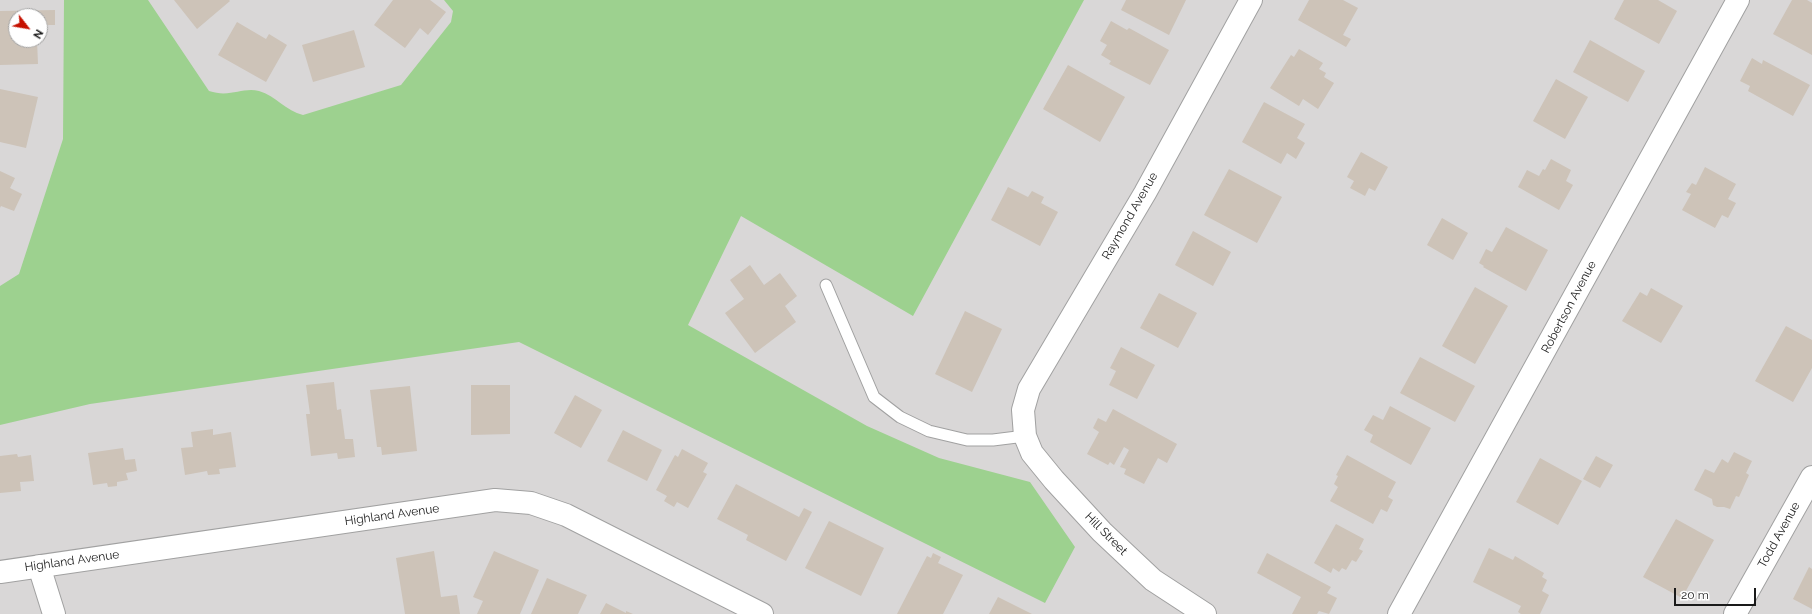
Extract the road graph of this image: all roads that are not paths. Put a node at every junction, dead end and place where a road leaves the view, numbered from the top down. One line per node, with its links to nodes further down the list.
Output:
1 (1251, 0): 4 (street, Raymond Avenue)
2 (1738, 0): 11 (street, Robertson Avenue)
3 (826, 285): 4 (lane)
4 (1026, 436): 10 (street, Hill Street)
5 (1812, 477): 12 (street, Todd Avenue)
6 (39, 566): 7 (street, Highland Avenue); 8 (street); 9 (street, Highland Avenue)
7 (0, 572)
8 (54, 614)
9 (762, 614)
10 (1205, 614)
11 (1399, 614)
12 (1735, 614)

